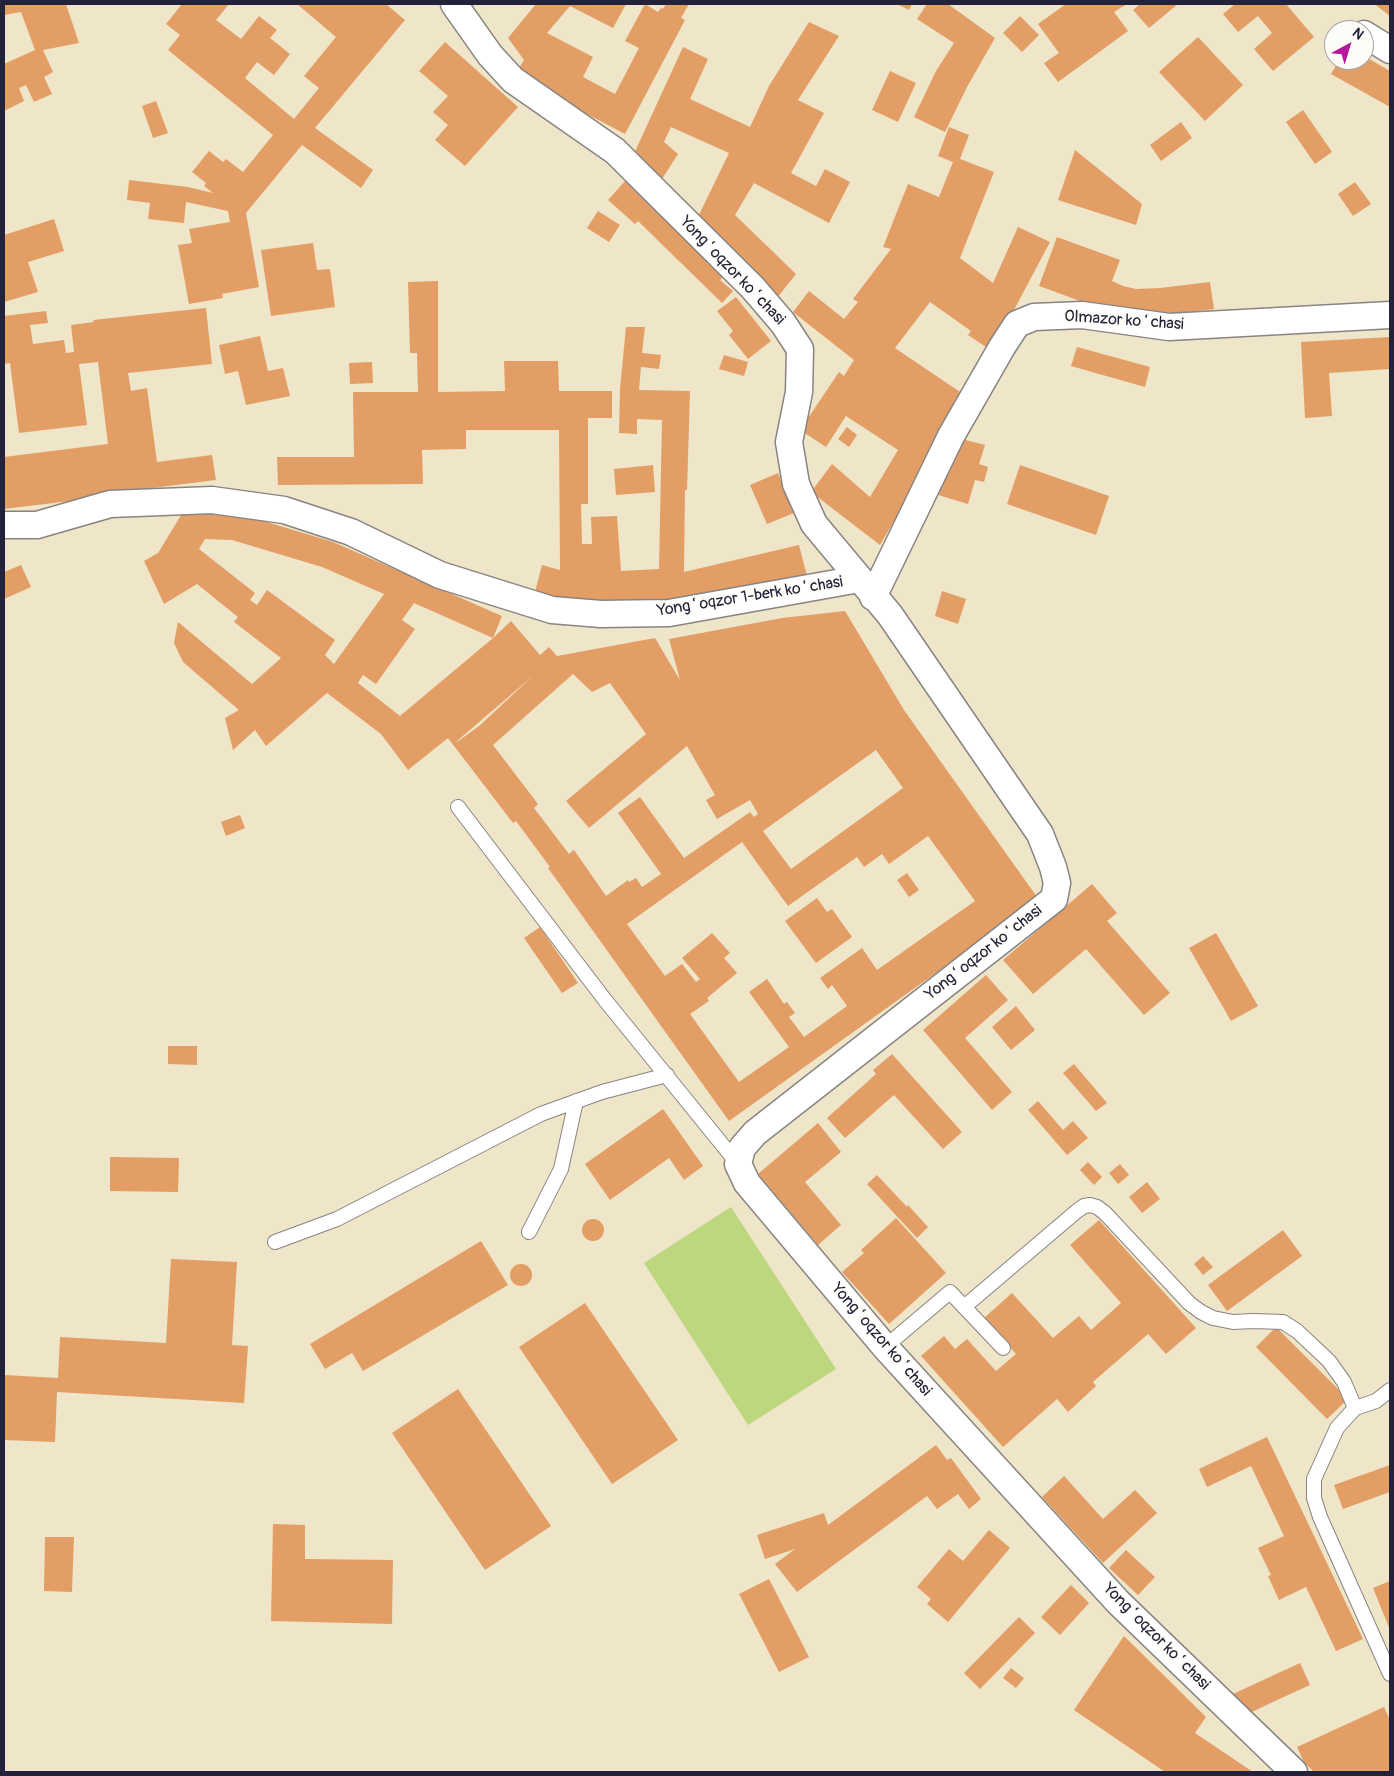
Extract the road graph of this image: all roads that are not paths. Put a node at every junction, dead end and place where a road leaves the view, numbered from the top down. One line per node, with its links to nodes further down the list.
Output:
1 (454, 4): 6 (street, Yongʻoqzor koʻchasi)
2 (1374, 40): 3 (street)
3 (1390, 50)
4 (1390, 315): 6 (street, Olmazor koʻchasi)
5 (4, 526): 6 (street, Yongʻoqzor 1-berk koʻchasi)
6 (866, 588): 10 (street, Yongʻoqzor koʻchasi)
7 (458, 806): 8 (lane)
8 (666, 1075): 9 (lane); 10 (lane)
9 (576, 1102): 11 (lane); 12 (lane)
10 (738, 1164): 14 (street, Yongʻoqzor koʻchasi)
11 (529, 1232)
12 (275, 1242)
13 (964, 1307): 14 (lane); 15 (lane); 17 (lane)
14 (885, 1347): 19 (street, Yongʻoqzor koʻchasi)
15 (1003, 1348)
16 (1390, 1390): 17 (lane)
17 (1355, 1408): 18 (lane)
18 (1390, 1674)
19 (1294, 1772)

